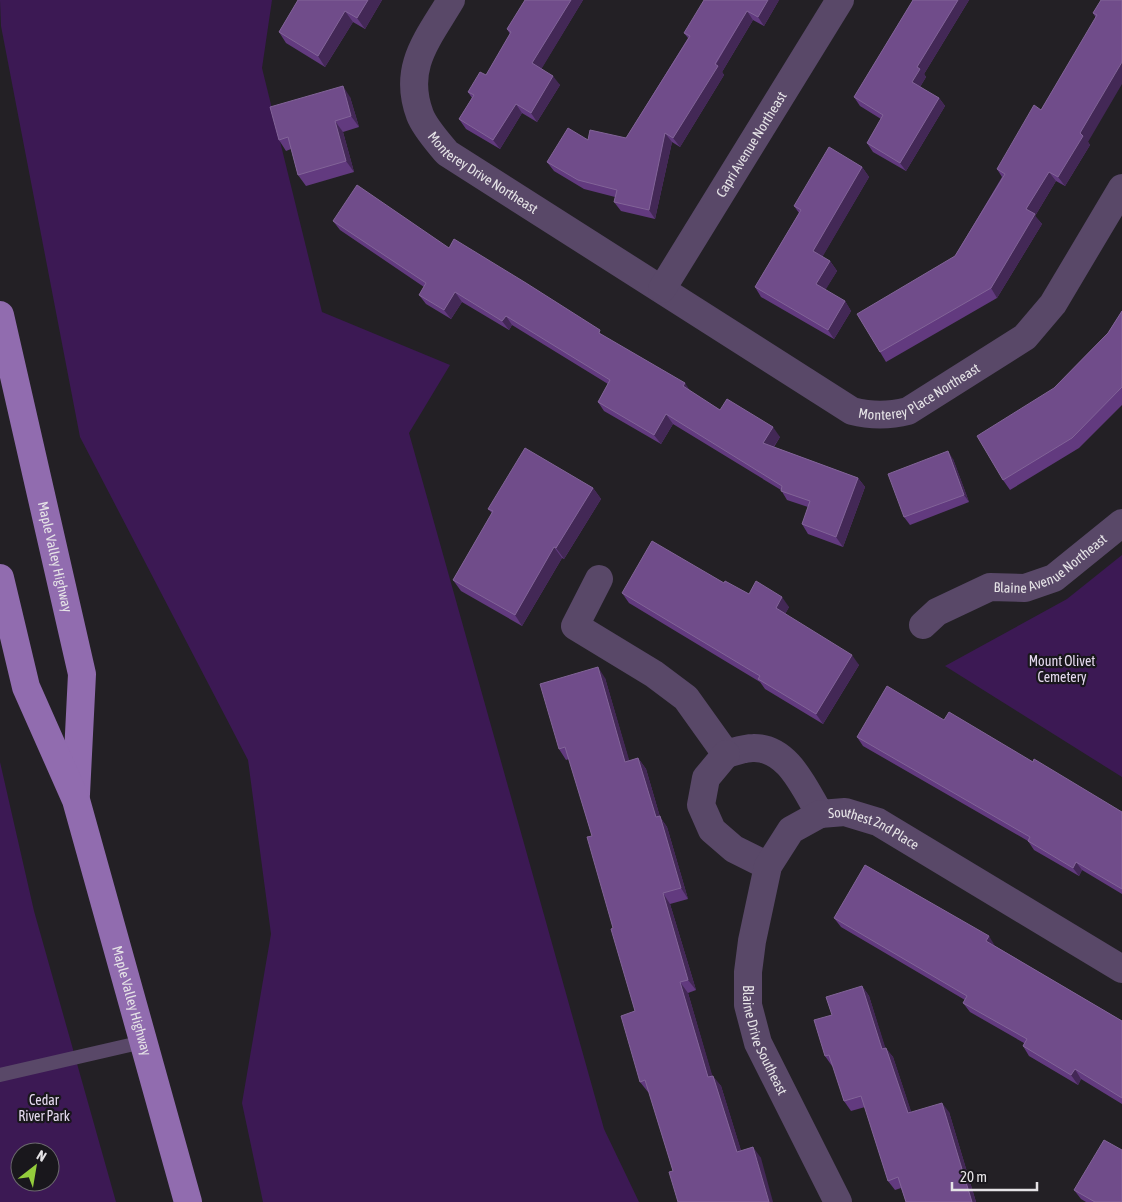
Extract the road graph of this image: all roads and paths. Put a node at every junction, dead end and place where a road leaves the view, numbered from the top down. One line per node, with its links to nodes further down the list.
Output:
1 (452, 0): 4 (street, Monterey Drive Northeast)
2 (840, 0): 4 (street, Capri Avenue Northeast)
3 (1122, 188): 4 (street, Monterey Place Northeast)
4 (662, 289)
5 (0, 315): 6 (main road, Maple Valley Highway)
6 (6, 366): 12 (main road, Maple Valley Highway)
7 (1122, 523): 10 (street, Blaine Avenue Northeast)
8 (0, 578): 12 (main road, Maple Valley Highway)
9 (599, 579): 11 (street)
10 (923, 625)
11 (726, 754): 13 (street, Southest 2nd Place); 14 (street)
12 (76, 800): 16 (main road, Maple Valley Highway)
13 (820, 814): 14 (street, Blaine Drive Southeast); 15 (street, Southest 2nd Place)
14 (768, 866): 19 (street, Blaine Drive Southeast)
15 (1122, 969)
16 (143, 1042): 17 (lane); 18 (main road, Maple Valley Highway)
17 (0, 1075)
18 (188, 1202)
19 (838, 1202)

